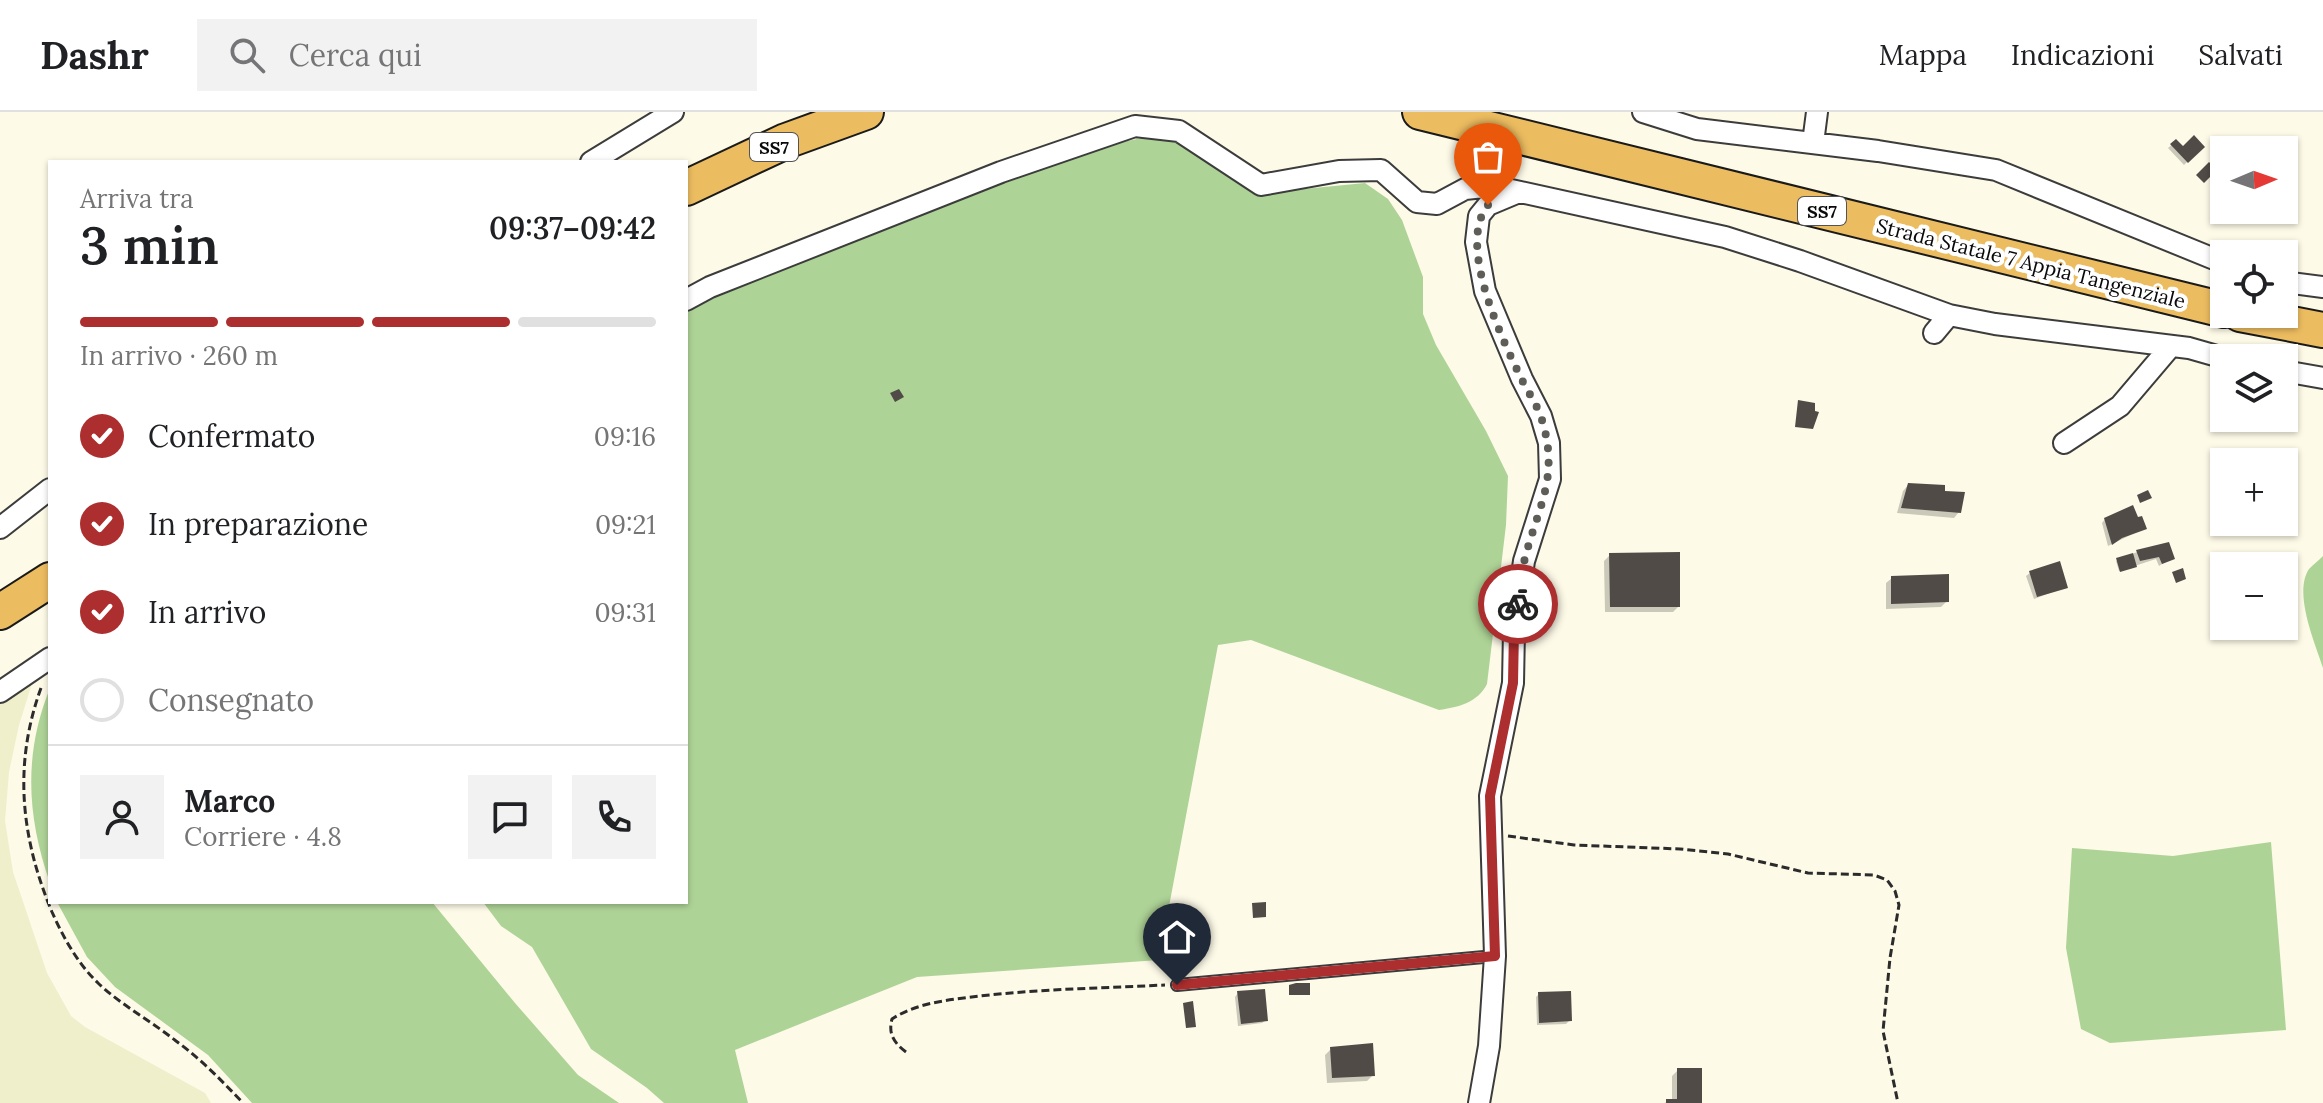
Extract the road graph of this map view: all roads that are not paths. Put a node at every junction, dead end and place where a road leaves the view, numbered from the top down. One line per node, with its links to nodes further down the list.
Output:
1 (673, 112): 7 (street)
2 (866, 112): 8 (highway, SS7)
3 (1420, 112): 14 (highway, Strada Statale 7 Appia Tangenziale / SS7)
4 (1817, 112): 6 (street)
5 (1654, 114): 6 (street)
6 (1813, 143): 10 (street)
7 (594, 160)
8 (688, 187)
9 (1519, 192): 13 (street); 15 (street); 30 (street)
10 (2210, 257)
11 (2298, 284): 12 (street)
12 (2323, 287)
13 (688, 299)
14 (2210, 307)
15 (1949, 315): 18 (street); 19 (street)
16 (2298, 325): 17 (highway)
17 (2323, 330)
18 (1934, 333)
19 (2171, 346): 20 (street); 23 (street)
20 (2210, 355)
21 (2298, 374): 22 (street)
22 (2323, 378)
23 (2064, 443)
24 (48, 491): 25 (street)
25 (0, 528)
26 (48, 581): 27 (highway)
27 (0, 612)
28 (48, 659): 29 (street)
29 (0, 692)
30 (1495, 956): 31 (lane); 32 (street)
31 (1177, 985)
32 (1479, 1103)

